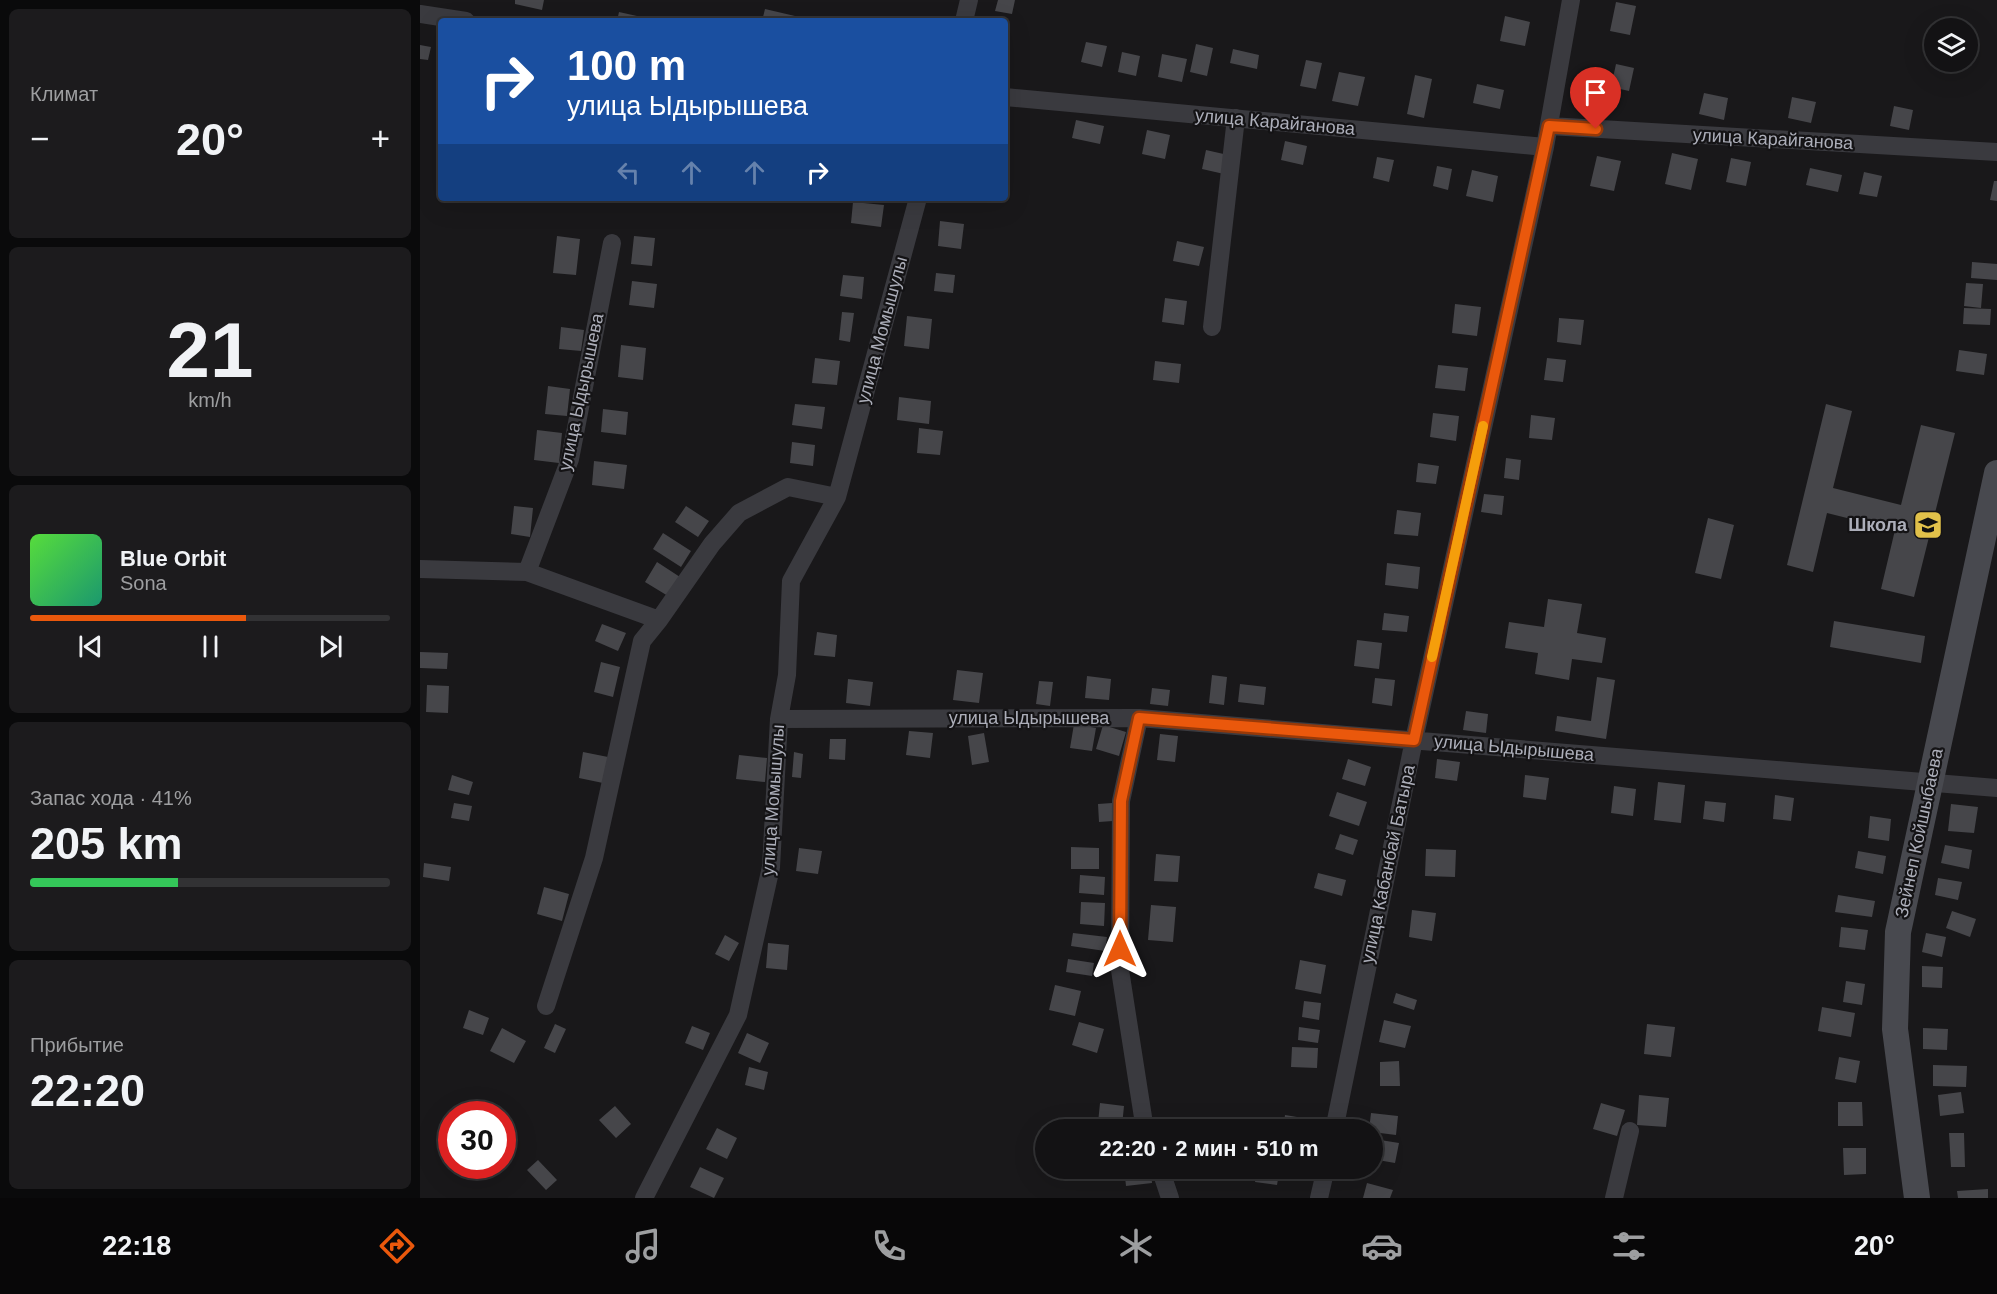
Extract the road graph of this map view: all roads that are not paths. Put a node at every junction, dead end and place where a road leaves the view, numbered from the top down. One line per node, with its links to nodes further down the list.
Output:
1 (969, 0): 5 (street)
2 (1571, 0): 8 (street, улица Кабанбай Батыра)
3 (420, 14): 4 (street)
4 (446, 18)
5 (965, 18)
6 (1008, 97): 7 (street, улица Карайганова)
7 (1236, 118): 9 (street, улица Карайганова); 13 (street)
8 (1549, 126): 9 (street, улица Кабанбай Батыра); 10 (street, улица Карайганова)
9 (1545, 147): 21 (street, улица Кабанбай Батыра)
10 (1997, 152)
11 (917, 201): 15 (street, улица Момышулы)
12 (612, 243): 17 (street, улица Ыдырышева)
13 (1212, 327)
14 (1997, 473): 22 (street, Зейнеп Койшыбаева)
15 (837, 497): 18 (street); 20 (street, улица Момышулы)
16 (420, 569): 17 (street)
17 (527, 572): 18 (street)
18 (659, 620): 24 (street)
19 (1139, 718): 20 (street, улица Ыдырышева); 21 (street, улица Ыдырышева); 25 (street)
20 (779, 719): 30 (street, улица Момышулы)
21 (1414, 740): 22 (street, улица Ыдырышева); 26 (street, улица Кабанбай Батыра)
22 (1930, 783): 23 (street, улица Ыдырышева); 34 (street, Зейнеп Койшыбаева)
23 (1997, 788)
24 (546, 1006)
25 (1143, 1119)
26 (1336, 1119)
27 (1630, 1131): 33 (street)
28 (1164, 1179): 31 (street)
29 (1324, 1179): 32 (street)
30 (644, 1198)
31 (1170, 1198)
32 (1320, 1198)
33 (1614, 1198)
34 (1917, 1198)

